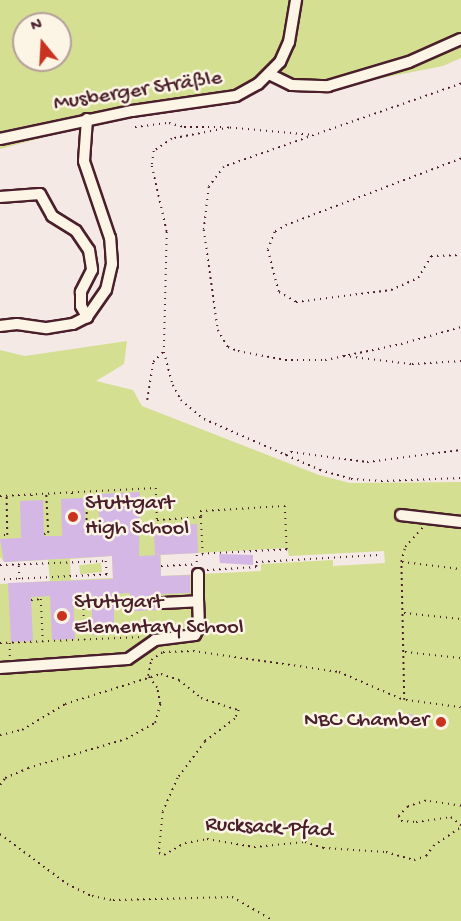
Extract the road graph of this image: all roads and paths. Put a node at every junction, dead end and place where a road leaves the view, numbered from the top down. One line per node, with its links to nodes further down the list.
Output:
1 (296, 0): 3 (street, Musberger Sträßle)
2 (461, 39): 3 (street)
3 (268, 74): 5 (street, Musberger Sträßle)
4 (461, 84): 8 (path)
5 (87, 119): 9 (street, Musberger Sträßle); 13 (street)
6 (135, 127): 7 (path)
7 (229, 128): 8 (path); 16 (path)
8 (309, 135): 17 (path)
9 (0, 139)
10 (461, 159): 12 (path)
11 (0, 197): 13 (street)
12 (461, 255)
13 (87, 317): 14 (street)
14 (0, 326)
15 (461, 327): 17 (path)
16 (164, 352): 19 (path); 21 (path)
17 (343, 356): 18 (path)
18 (461, 362)
19 (147, 400)
20 (461, 450): 21 (path)
21 (285, 456): 22 (path)
22 (461, 478)
23 (87, 491): 24 (path); 32 (path); 35 (path)
24 (72, 492): 25 (path); 29 (path)
25 (46, 493): 26 (path); 36 (path)
26 (32, 494): 27 (path); 30 (path)
27 (6, 495): 28 (path); 37 (path)
28 (0, 496)
29 (73, 498)
30 (32, 500)
31 (400, 515): 33 (street)
32 (201, 517): 38 (path); 39 (path)
33 (428, 518): 34 (street); 42 (path)
34 (461, 522)
35 (86, 532)
36 (44, 534)
37 (4, 536)
38 (287, 550): 39 (path); 41 (path)
39 (203, 555): 48 (path)
40 (379, 555): 41 (path)
41 (287, 560): 48 (path)
42 (401, 562): 49 (path); 57 (path)
43 (0, 565): 44 (path)
44 (19, 565): 47 (path); 50 (path)
45 (161, 566): 48 (path)
46 (112, 567): 47 (path)
47 (106, 568): 50 (path)
48 (197, 569): 55 (street)
49 (461, 569)
50 (20, 579): 51 (path); 52 (path)
51 (0, 580)
52 (20, 583)
53 (73, 597): 60 (path)
54 (31, 600): 61 (path)
55 (198, 601): 56 (street); 66 (street)
56 (163, 603)
57 (403, 613): 58 (path); 64 (path)
58 (461, 619)
59 (134, 638): 60 (path)
60 (85, 640): 61 (path)
61 (43, 642): 63 (path)
62 (0, 643): 63 (path)
63 (10, 643): 66 (path)
64 (403, 651): 65 (path); 68 (path)
65 (461, 658)
66 (5, 666)
67 (148, 676): 68 (path); 70 (path); 71 (path); 73 (path, Rucksack-Pfad)
68 (404, 700): 69 (path)
69 (461, 707)
70 (0, 735)
71 (0, 785)
72 (461, 806): 73 (path, Rucksack-Pfad)
73 (461, 826)
74 (0, 834): 75 (path)
75 (274, 921)

